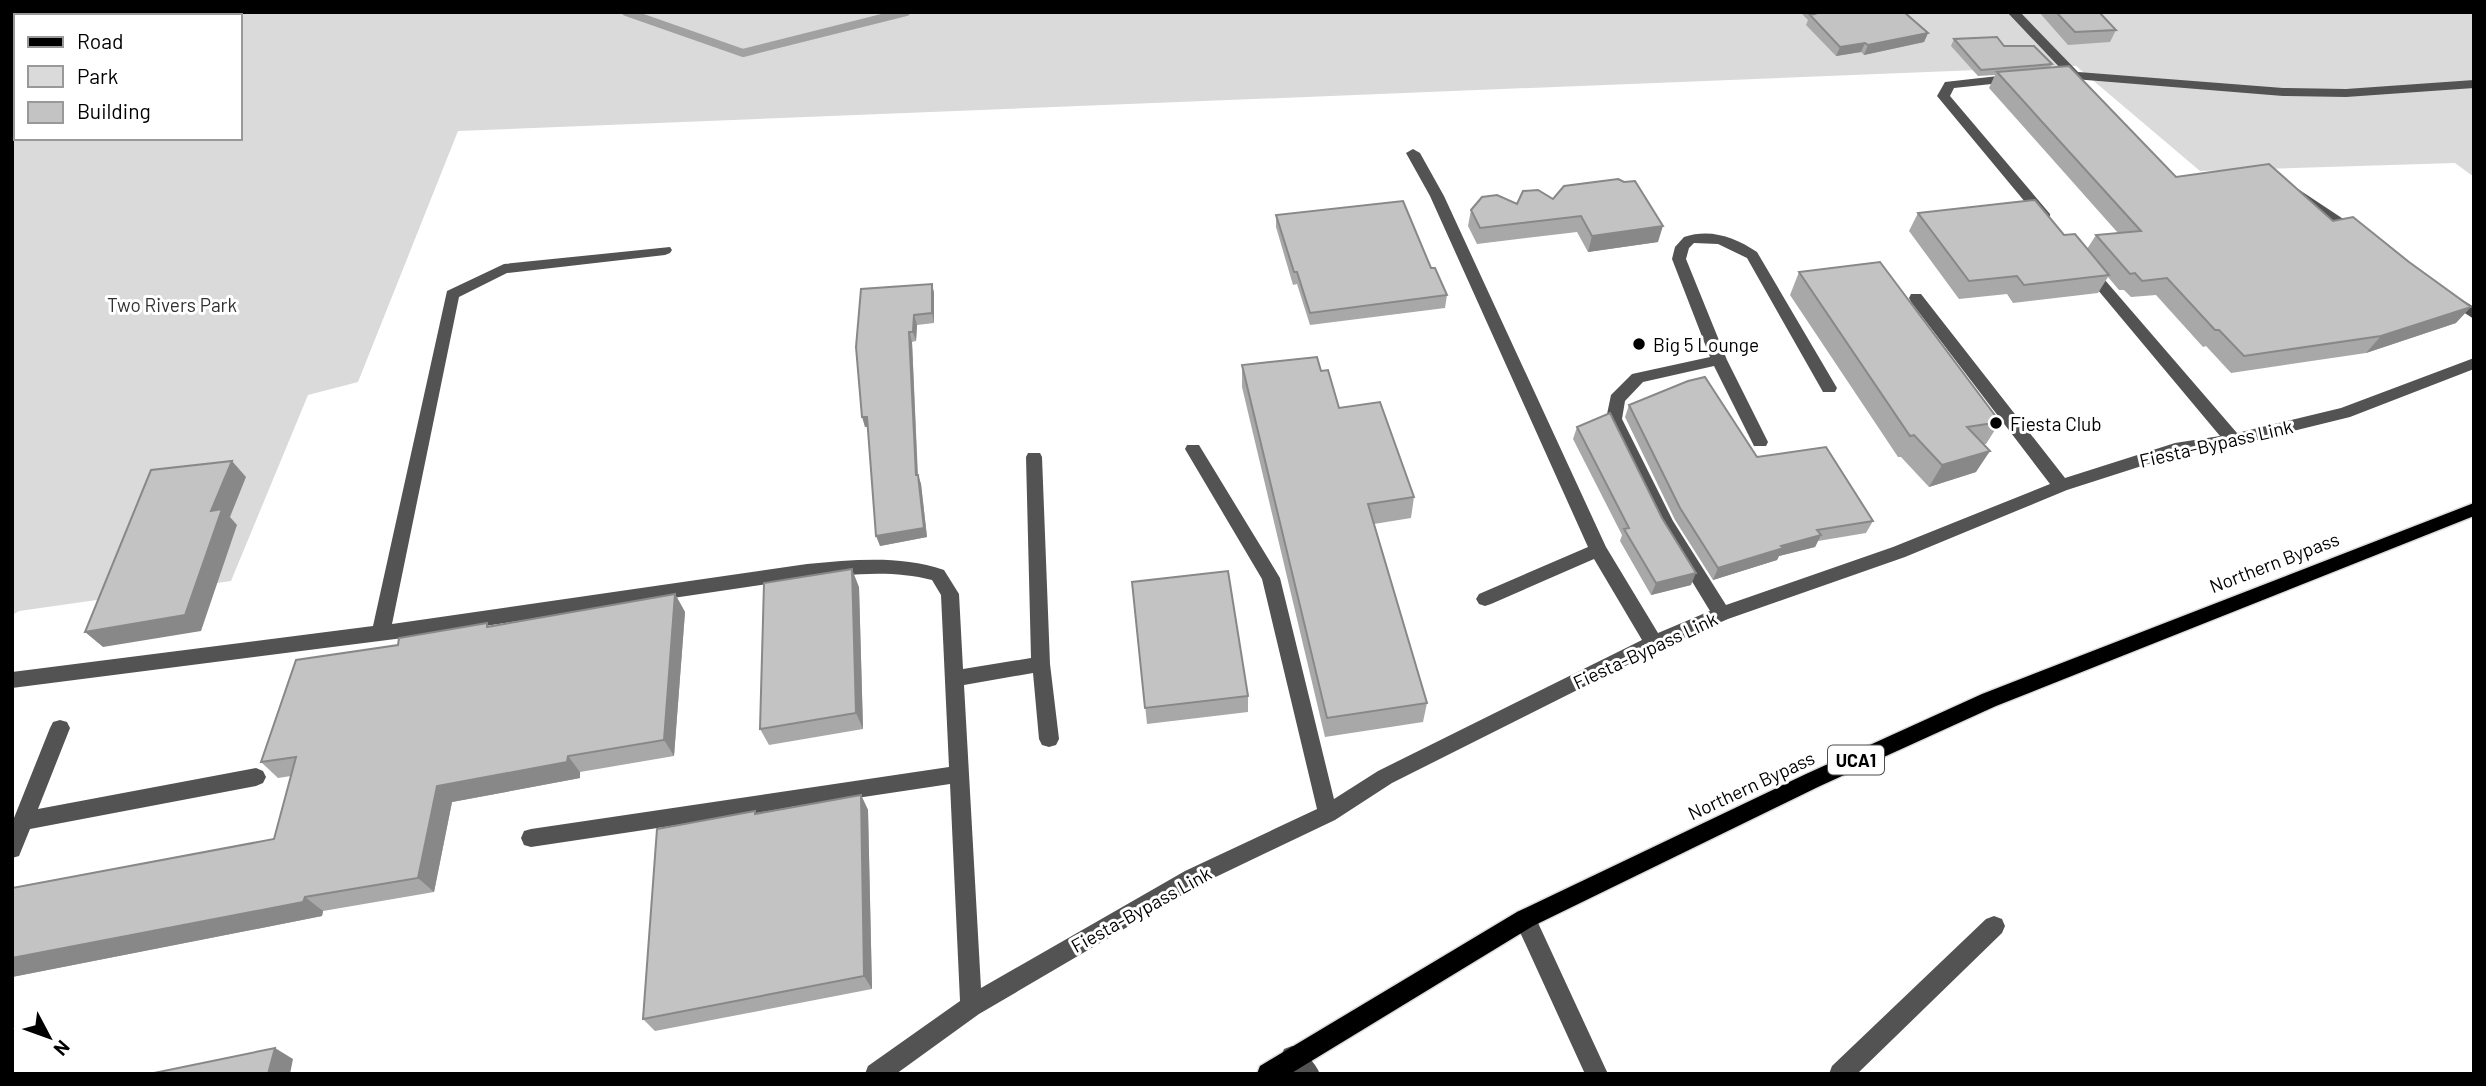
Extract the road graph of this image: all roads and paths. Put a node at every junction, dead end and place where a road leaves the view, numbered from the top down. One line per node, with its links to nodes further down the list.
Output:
1 (2013, 12): 2 (street)
2 (2074, 75): 3 (street); 6 (street)
3 (2474, 84)
4 (1413, 153): 22 (street)
5 (2286, 186): 7 (street)
6 (2057, 232)
7 (2364, 239)
8 (665, 250): 25 (street)
9 (2075, 253): 16 (street)
10 (2430, 284): 12 (street)
11 (1916, 298): 20 (street)
12 (2474, 314)
13 (1719, 360): 15 (street); 17 (street); 24 (street)
14 (2474, 363): 16 (street, Fiesta-Bypass Link)
15 (1829, 388)
16 (2233, 440): 20 (street, Fiesta-Bypass Link)
17 (1760, 442)
18 (1193, 449): 34 (street)
19 (1034, 457): 27 (street)
20 (2061, 486): 24 (street, Fiesta-Bypass Link)
21 (2474, 509): 38 (main road, Northern Bypass / UCA1)
22 (1598, 550): 23 (street); 26 (street)
23 (1485, 599)
24 (1722, 614): 26 (street, Fiesta-Bypass Link)
25 (381, 633): 28 (street); 29 (street)
26 (1654, 643): 34 (street, Fiesta-Bypass Link)
27 (1041, 664): 28 (street); 31 (street)
28 (953, 678): 32 (street)
29 (12, 680)
30 (60, 728): 35 (street)
31 (1049, 739)
32 (958, 774): 36 (street); 40 (street)
33 (256, 777): 35 (street)
34 (1328, 814): 40 (street, Fiesta-Bypass Link)
35 (23, 821): 37 (street)
36 (531, 838)
37 (12, 849)
38 (1525, 919): 41 (main road, Northern Bypass / UCA1); 45 (street)
39 (1994, 926): 46 (street)
40 (971, 1006): 42 (street, Fiesta-Bypass Link)
41 (1292, 1057): 43 (main road, Northern Bypass / UCA1); 44 (street)
42 (876, 1074)
43 (1268, 1074)
44 (1309, 1074)
45 (1597, 1074)
46 (1840, 1074)

